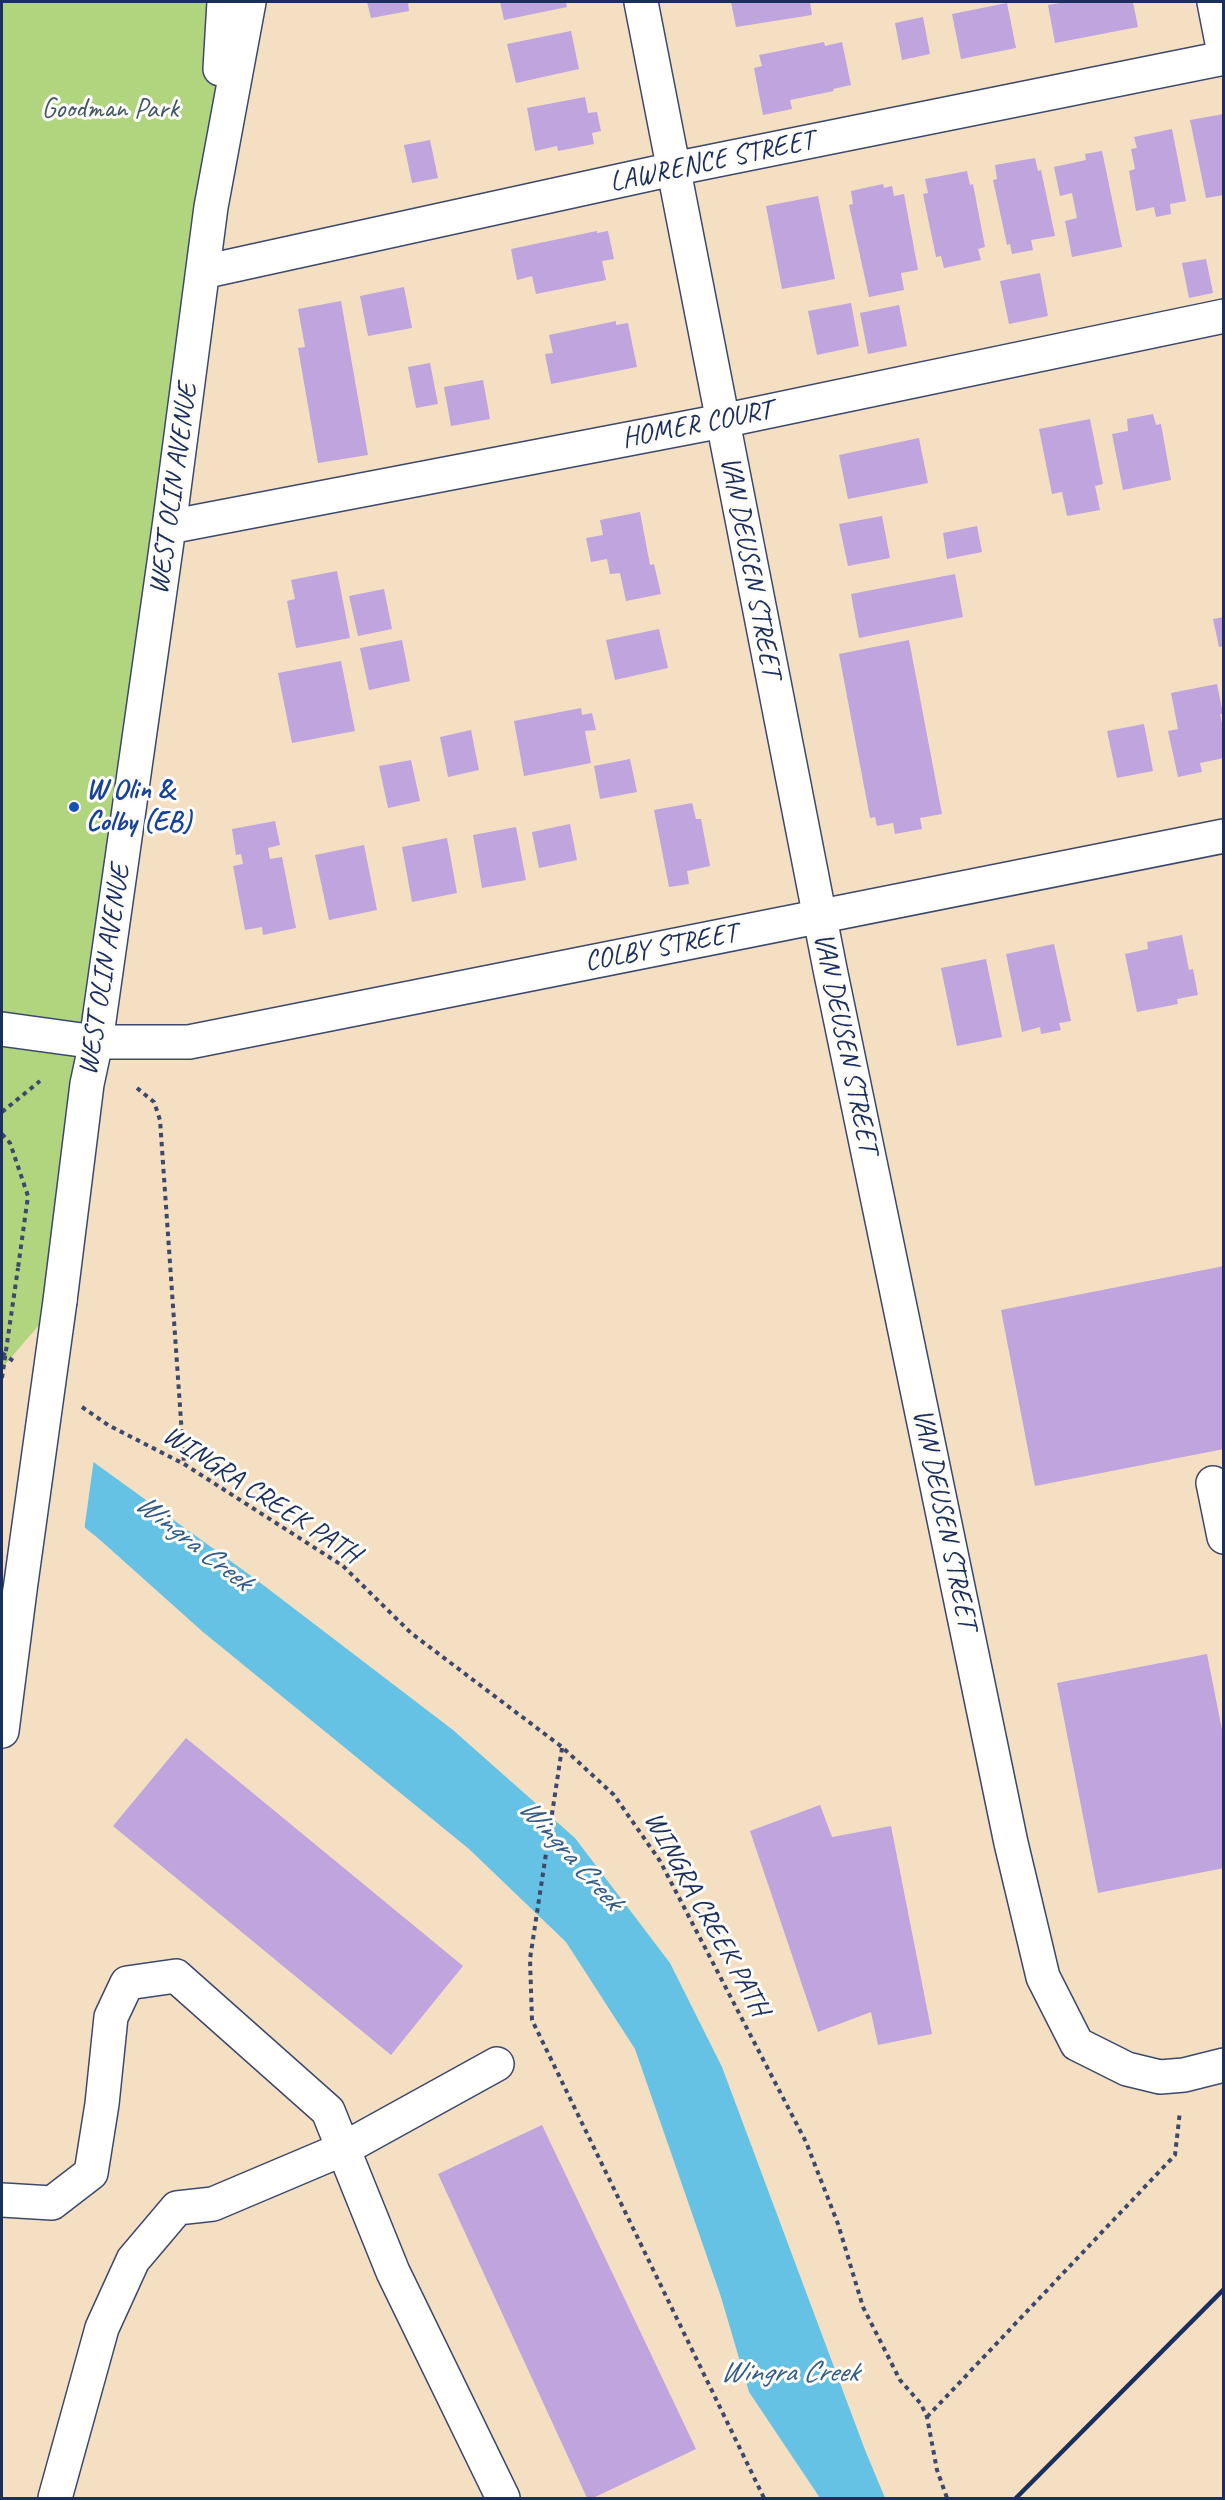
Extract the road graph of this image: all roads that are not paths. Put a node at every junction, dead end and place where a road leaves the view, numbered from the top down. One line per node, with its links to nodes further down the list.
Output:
1 (224, 2): 8 (street, WEST OLIN AVENUE)
2 (249, 2): 8 (street, WEST OLIN AVENUE)
3 (641, 2): 7 (street, VAN DEUSEN STREET)
4 (1214, 2): 5 (street)
5 (1224, 53)
6 (1224, 58): 7 (street, LAWRENCE STREET)
7 (673, 169): 9 (street, LAWRENCE STREET); 11 (street, VAN DEUSEN STREET)
8 (211, 207): 9 (street, WEST OLIN AVENUE)
9 (203, 272): 12 (street, WEST OLIN AVENUE)
10 (1224, 316): 11 (street, HOMER COURT)
11 (722, 421): 12 (street, HOMER COURT); 14 (street, VAN DEUSEN STREET)
12 (169, 527): 16 (street, WEST OLIN AVENUE)
13 (1224, 836): 14 (street, COLBY STREET)
14 (819, 917): 16 (street, COLBY STREET); 21 (street, VAN DEUSEN STREET)
15 (2, 1029): 16 (street, COLBY STREET)
16 (96, 1042): 19 (street, WEST OLIN AVENUE, bridge)
17 (1213, 1483): 18 (street)
18 (1224, 1537)
19 (2, 1731)
20 (497, 2064): 22 (street)
21 (1224, 2065)
22 (343, 2149): 23 (street); 24 (street); 25 (street)
23 (2, 2200)
24 (58, 2498)
25 (503, 2499)

